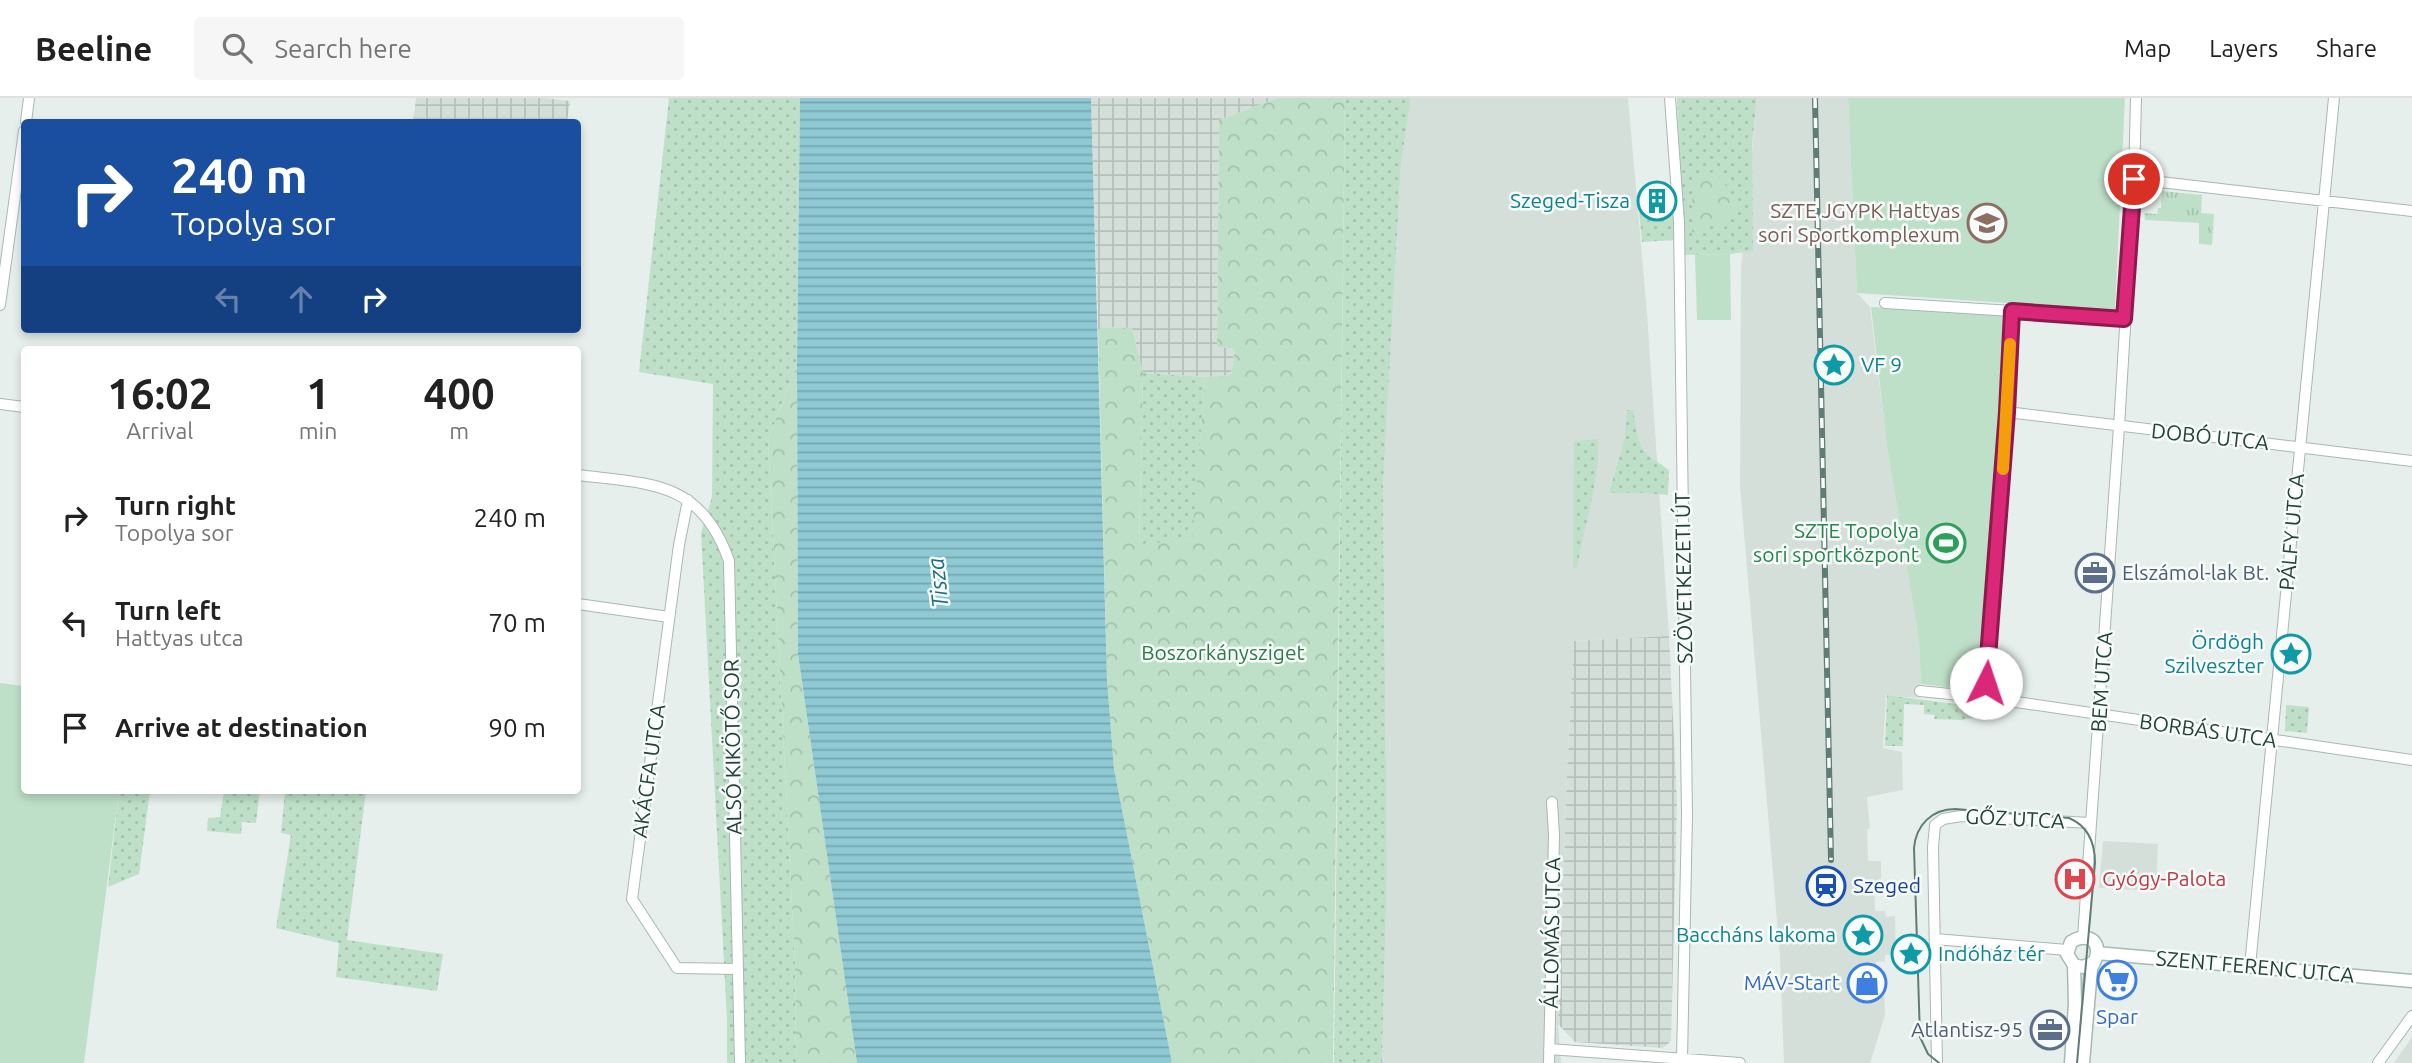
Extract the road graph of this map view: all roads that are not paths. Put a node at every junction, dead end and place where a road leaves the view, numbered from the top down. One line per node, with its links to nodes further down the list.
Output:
1 (29, 98): 5 (street)
2 (1670, 98): 41 (street, SZÖVETKEZETI ÚT)
3 (2136, 98): 7 (street, BEM UTCA)
4 (2334, 98): 8 (street, PÁLFY UTCA)
5 (26, 119)
6 (21, 153): 11 (street)
7 (2134, 179): 8 (street); 13 (street, BEM UTCA)
8 (2325, 201): 9 (street); 18 (street, PÁLFY UTCA)
9 (2412, 211)
10 (1885, 303): 12 (street)
11 (0, 305)
12 (2012, 311): 13 (street); 16 (street)
13 (2124, 319): 17 (street, BEM UTCA)
14 (0, 404): 15 (street)
15 (21, 407)
16 (2007, 412): 17 (street, DOBÓ UTCA); 24 (street)
17 (2119, 426): 18 (street, DOBÓ UTCA); 26 (street, BEM UTCA)
18 (2300, 447): 19 (street, DOBÓ UTCA); 27 (street, PÁLFY UTCA)
19 (2412, 461)
20 (581, 475): 21 (street, ALSÓ KIKÖTŐ SOR)
21 (688, 500): 23 (street, AKÁCFA UTCA); 37 (street, ALSÓ KIKÖTŐ SOR)
22 (581, 604): 23 (street)
23 (669, 617): 37 (street, AKÁCFA UTCA)
24 (1986, 683)
25 (1920, 691): 26 (street, BORBÁS UTCA)
26 (2100, 715): 27 (street, BORBÁS UTCA); 30 (street, BEM UTCA)
27 (2272, 740): 28 (street, BORBÁS UTCA); 36 (street, PÁLFY UTCA)
28 (2412, 760)
29 (1552, 802): 40 (street, ÁLLOMÁS UTCA)
30 (2090, 823): 31 (street, BEM UTCA); 32 (street, GŐZ UTCA)
31 (2083, 937): 33 (street); 34 (street)
32 (1935, 939): 33 (street); 45 (street)
33 (2067, 950): 35 (street)
34 (2096, 957): 35 (street); 36 (street, SZENT FERENC UTCA); 47 (street)
35 (2074, 965): 46 (street)
36 (2250, 966): 38 (street, SZENT FERENC UTCA)
37 (738, 969): 42 (street, ALSÓ KIKÖTŐ SOR)
38 (2412, 981)
39 (2412, 1016): 48 (street)
40 (1549, 1049): 41 (street); 43 (street, ÁLLOMÁS UTCA)
41 (1682, 1059): 44 (street)
42 (740, 1063)
43 (1549, 1063)
44 (1740, 1063)
45 (1937, 1063)
46 (2071, 1063)
47 (2083, 1063)
48 (2378, 1063)

